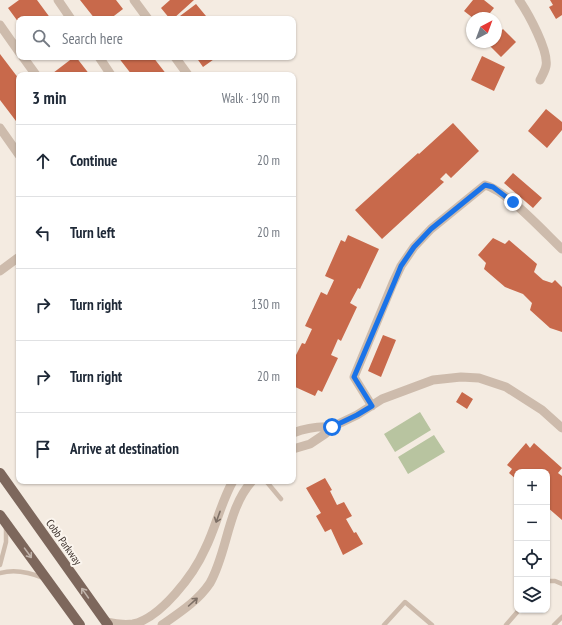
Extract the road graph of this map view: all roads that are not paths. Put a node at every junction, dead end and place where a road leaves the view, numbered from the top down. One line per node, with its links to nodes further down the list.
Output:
1 (58, 0): 4 (street)
2 (134, 0): 5 (street)
3 (519, 0): 14 (street)
4 (69, 16)
5 (146, 16)
6 (0, 25): 7 (street)
7 (16, 48)
8 (25, 60): 11 (street)
9 (100, 60): 12 (street)
10 (177, 60): 13 (street)
11 (34, 72)
12 (109, 72)
13 (186, 72)
14 (540, 80)
15 (0, 128): 16 (street)
16 (16, 151)
17 (562, 249): 20 (street)
18 (16, 259): 19 (street)
19 (0, 271)
20 (372, 406): 21 (street); 22 (street)
21 (332, 427): 23 (street); 24 (street)
22 (562, 428)
23 (296, 432)
24 (296, 448)
25 (0, 474): 38 (main road, Cobb Parkway, one-way to 25)
26 (232, 484): 38 (street, one-way to 38)
27 (250, 484): 40 (street, one-way to 27)
28 (268, 484): 29 (lane)
29 (281, 499)
30 (2, 518): 31 (lane); 33 (main road, one-way to 33)
31 (0, 565)
32 (0, 573): 33 (lane)
33 (48, 581): 39 (main road)
34 (550, 581): 35 (lane)
35 (562, 584)
36 (516, 613): 43 (lane)
37 (562, 617): 44 (lane)
38 (107, 624)
39 (80, 625)
40 (162, 625)
41 (384, 625): 42 (lane)
42 (431, 625)
43 (506, 625)
44 (554, 625)

